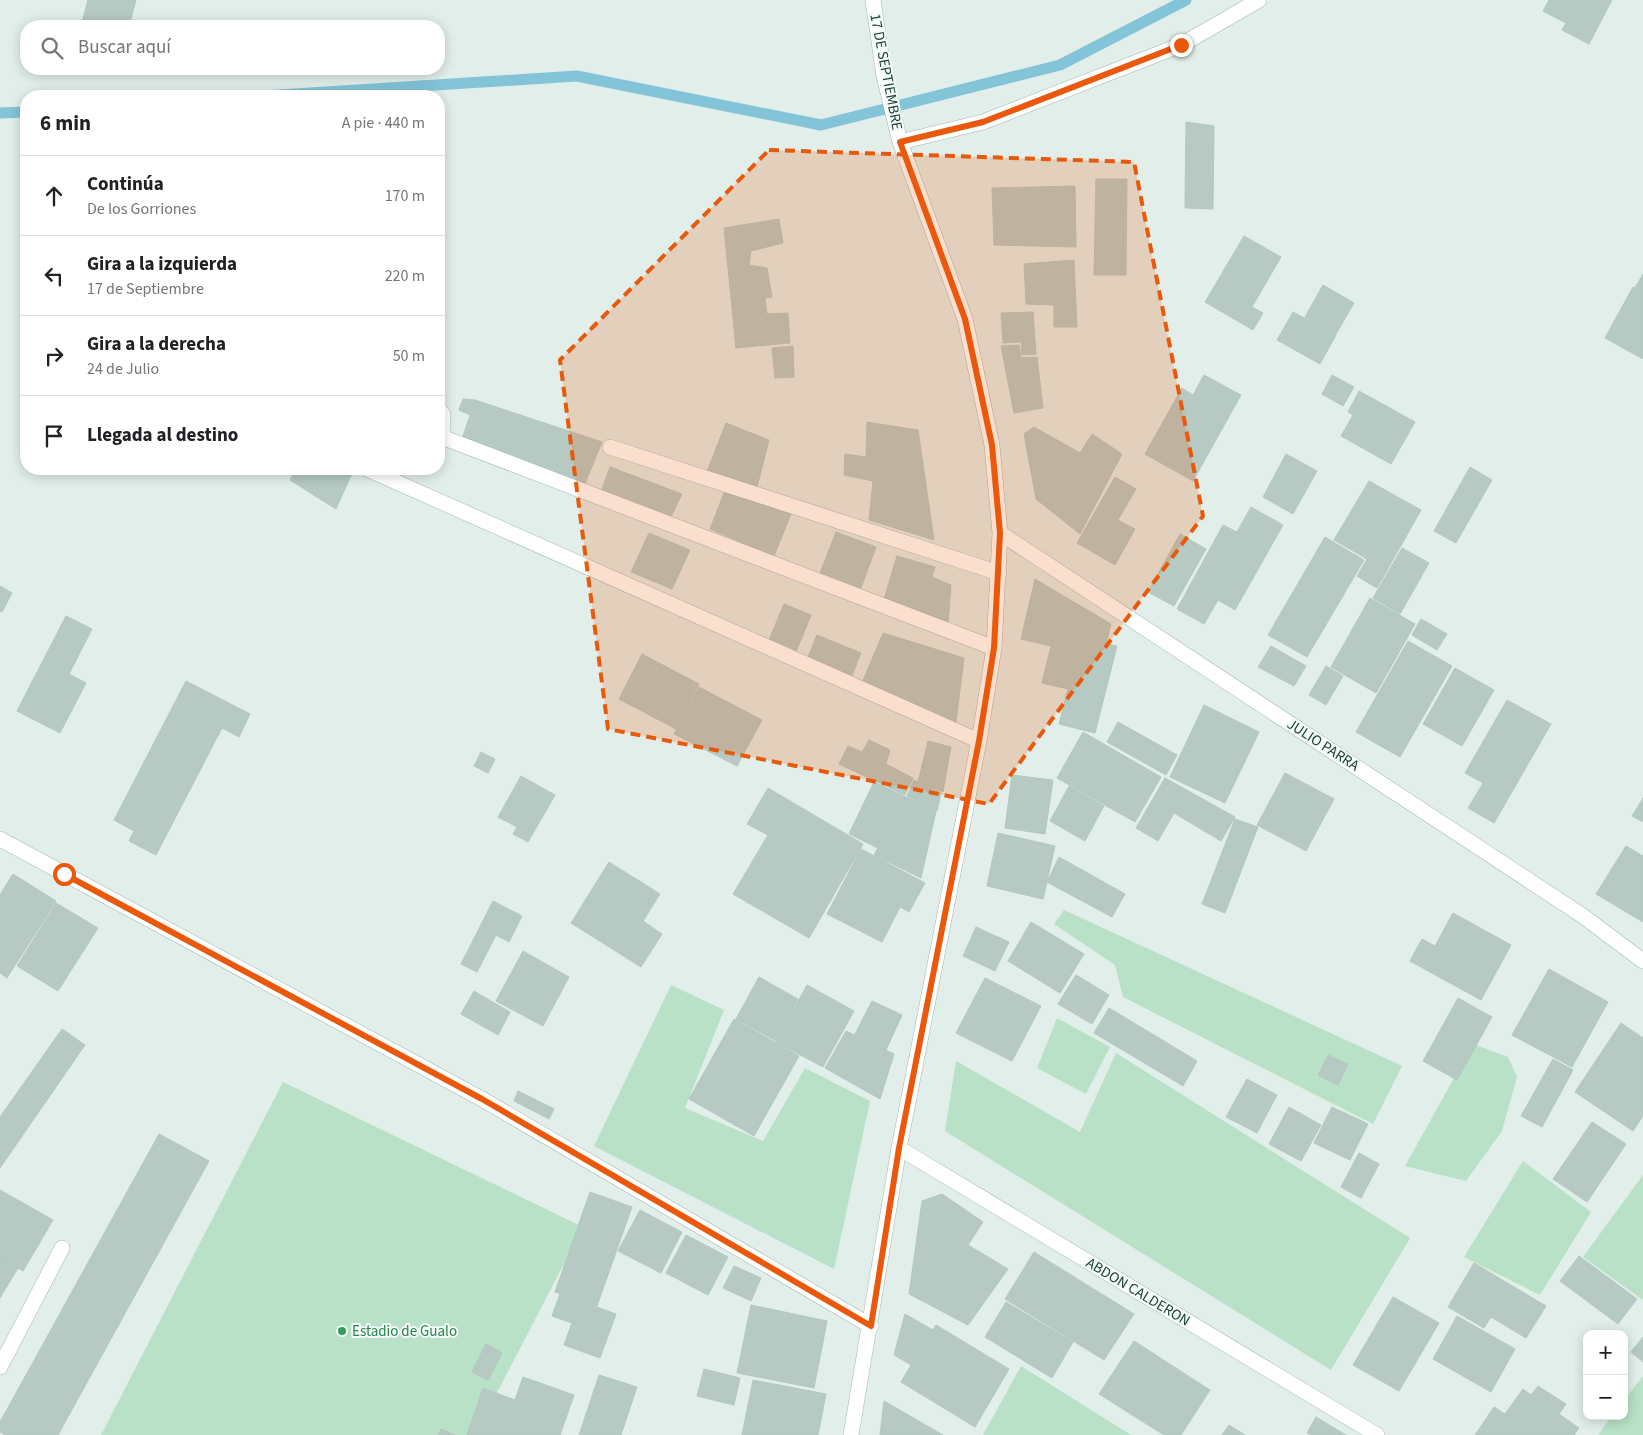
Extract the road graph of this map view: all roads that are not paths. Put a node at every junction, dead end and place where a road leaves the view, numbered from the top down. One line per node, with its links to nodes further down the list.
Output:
1 (873, 0): 3 (street, 17 DE SEPTIEMBRE)
2 (1259, 0): 3 (street)
3 (900, 142): 7 (street, 17 DE SEPTIEMBRE)
4 (445, 437): 9 (street)
5 (610, 447): 8 (street)
6 (380, 475): 10 (street)
7 (1000, 533): 8 (street, 17 DE SEPTIEMBRE); 12 (street, JULIO PARRA)
8 (999, 573): 9 (street, 17 DE SEPTIEMBRE)
9 (994, 648): 10 (street, 17 DE SEPTIEMBRE)
10 (979, 741): 13 (street, 17 DE SEPTIEMBRE)
11 (0, 839): 15 (street)
12 (1643, 961)
13 (899, 1148): 15 (street, 17 DE SEPTIEMBRE); 18 (street, ABDON CALDERON)
14 (62, 1248): 16 (street)
15 (871, 1326): 17 (street, 17 DE SEPTIEMBRE)
16 (0, 1367)
17 (852, 1435)
18 (1378, 1435)

